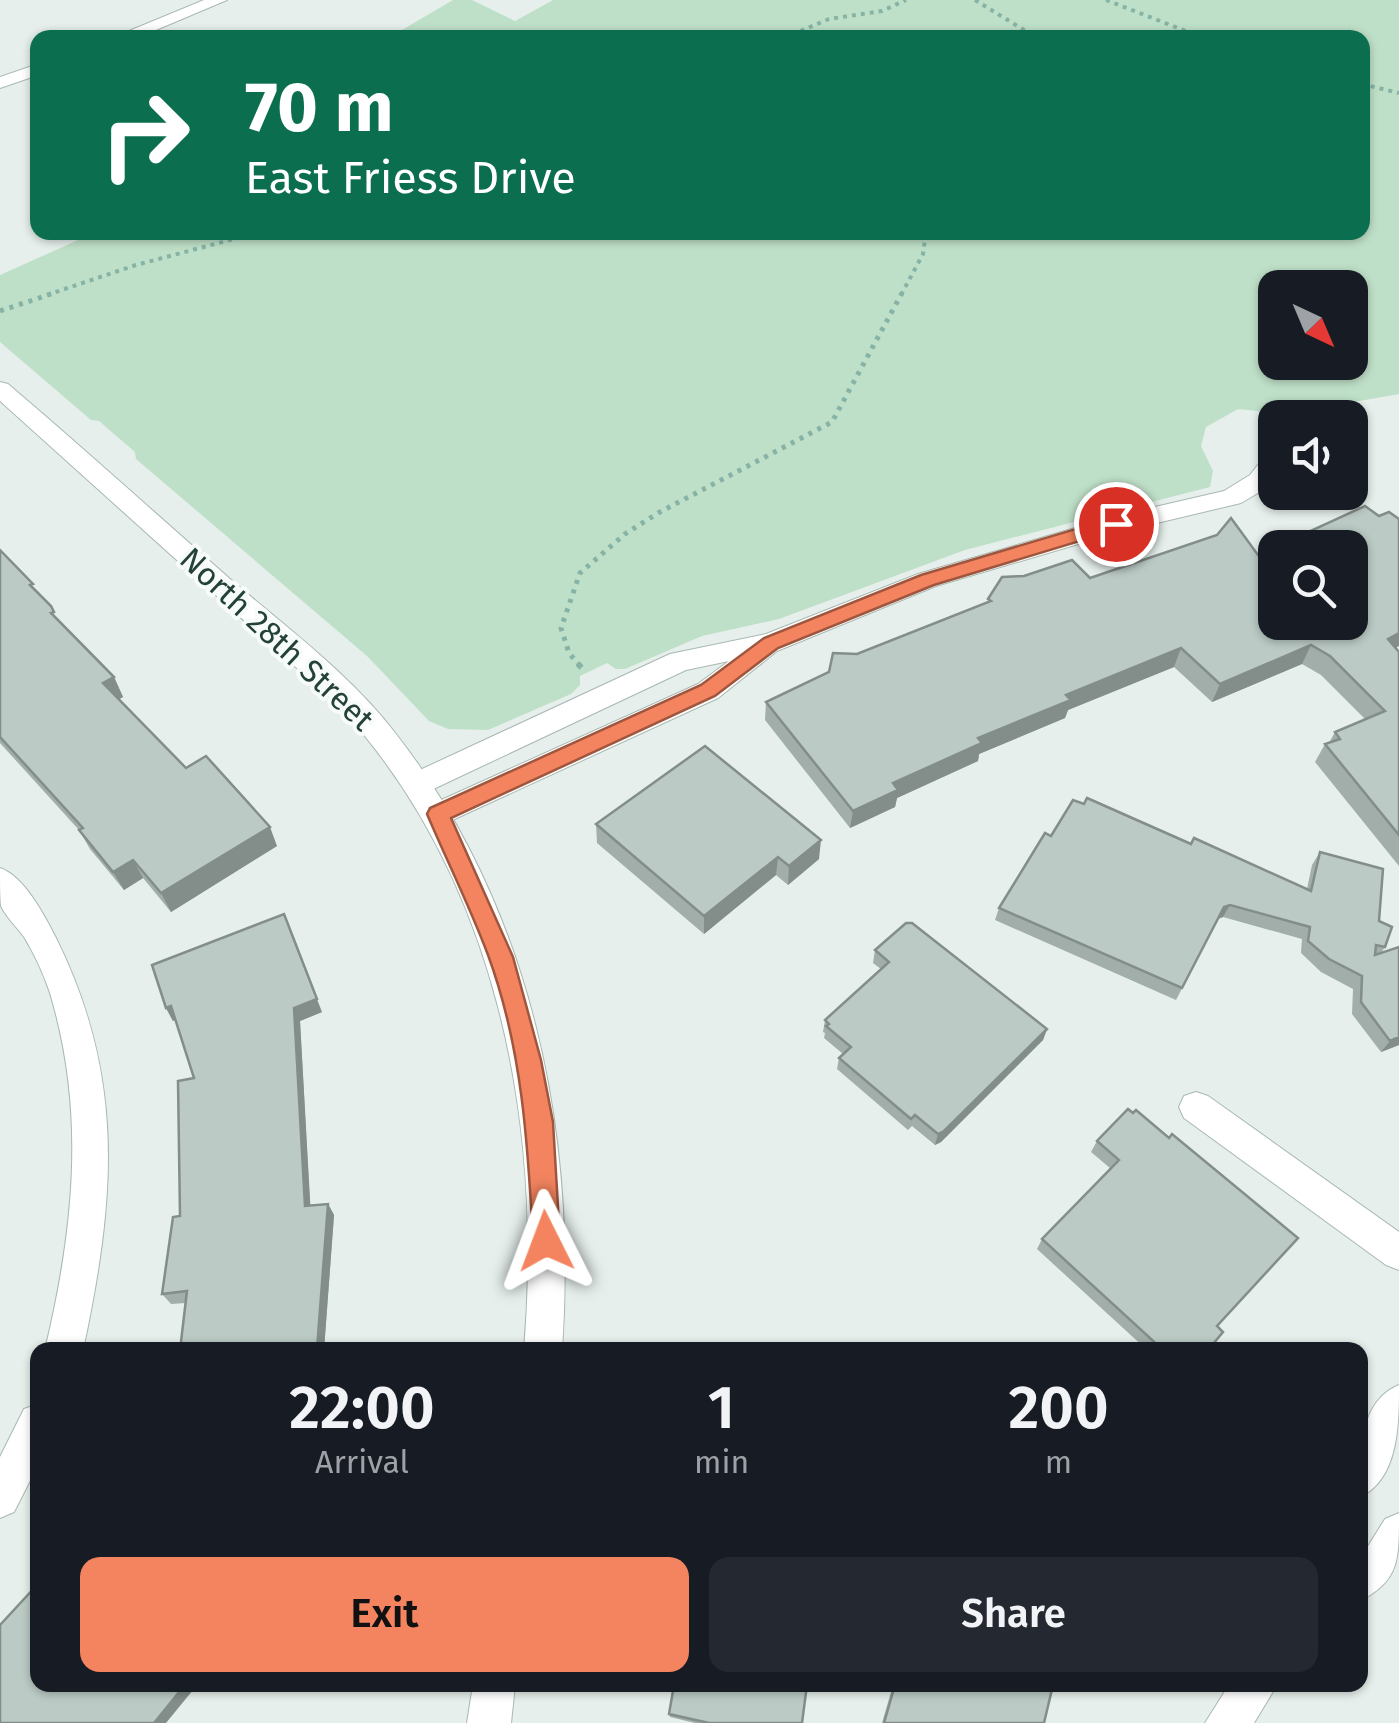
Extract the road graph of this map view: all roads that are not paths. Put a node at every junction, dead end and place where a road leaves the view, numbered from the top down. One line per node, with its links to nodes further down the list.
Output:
1 (219, 0): 2 (street)
2 (141, 30)
3 (30, 71): 4 (street)
4 (0, 83)
5 (0, 389): 10 (street, North 28th Street)
6 (1258, 481): 7 (street)
7 (771, 643): 8 (street); 9 (street)
8 (610, 694): 9 (street); 10 (street)
9 (638, 723): 11 (street)
10 (417, 784): 11 (street, North 28th Street)
11 (438, 814): 16 (street, North 28th Street)
12 (0, 880): 15 (street)
13 (1196, 1107): 14 (street)
14 (1399, 1253)
15 (66, 1342)
16 (542, 1342)
17 (1399, 1404): 19 (street)
18 (30, 1439): 20 (street)
19 (1368, 1463)
20 (3, 1494)
21 (1399, 1533): 22 (street)
22 (1368, 1577)
23 (493, 1692): 25 (street)
24 (1251, 1692): 26 (street)
25 (489, 1723)
26 (1227, 1723)

